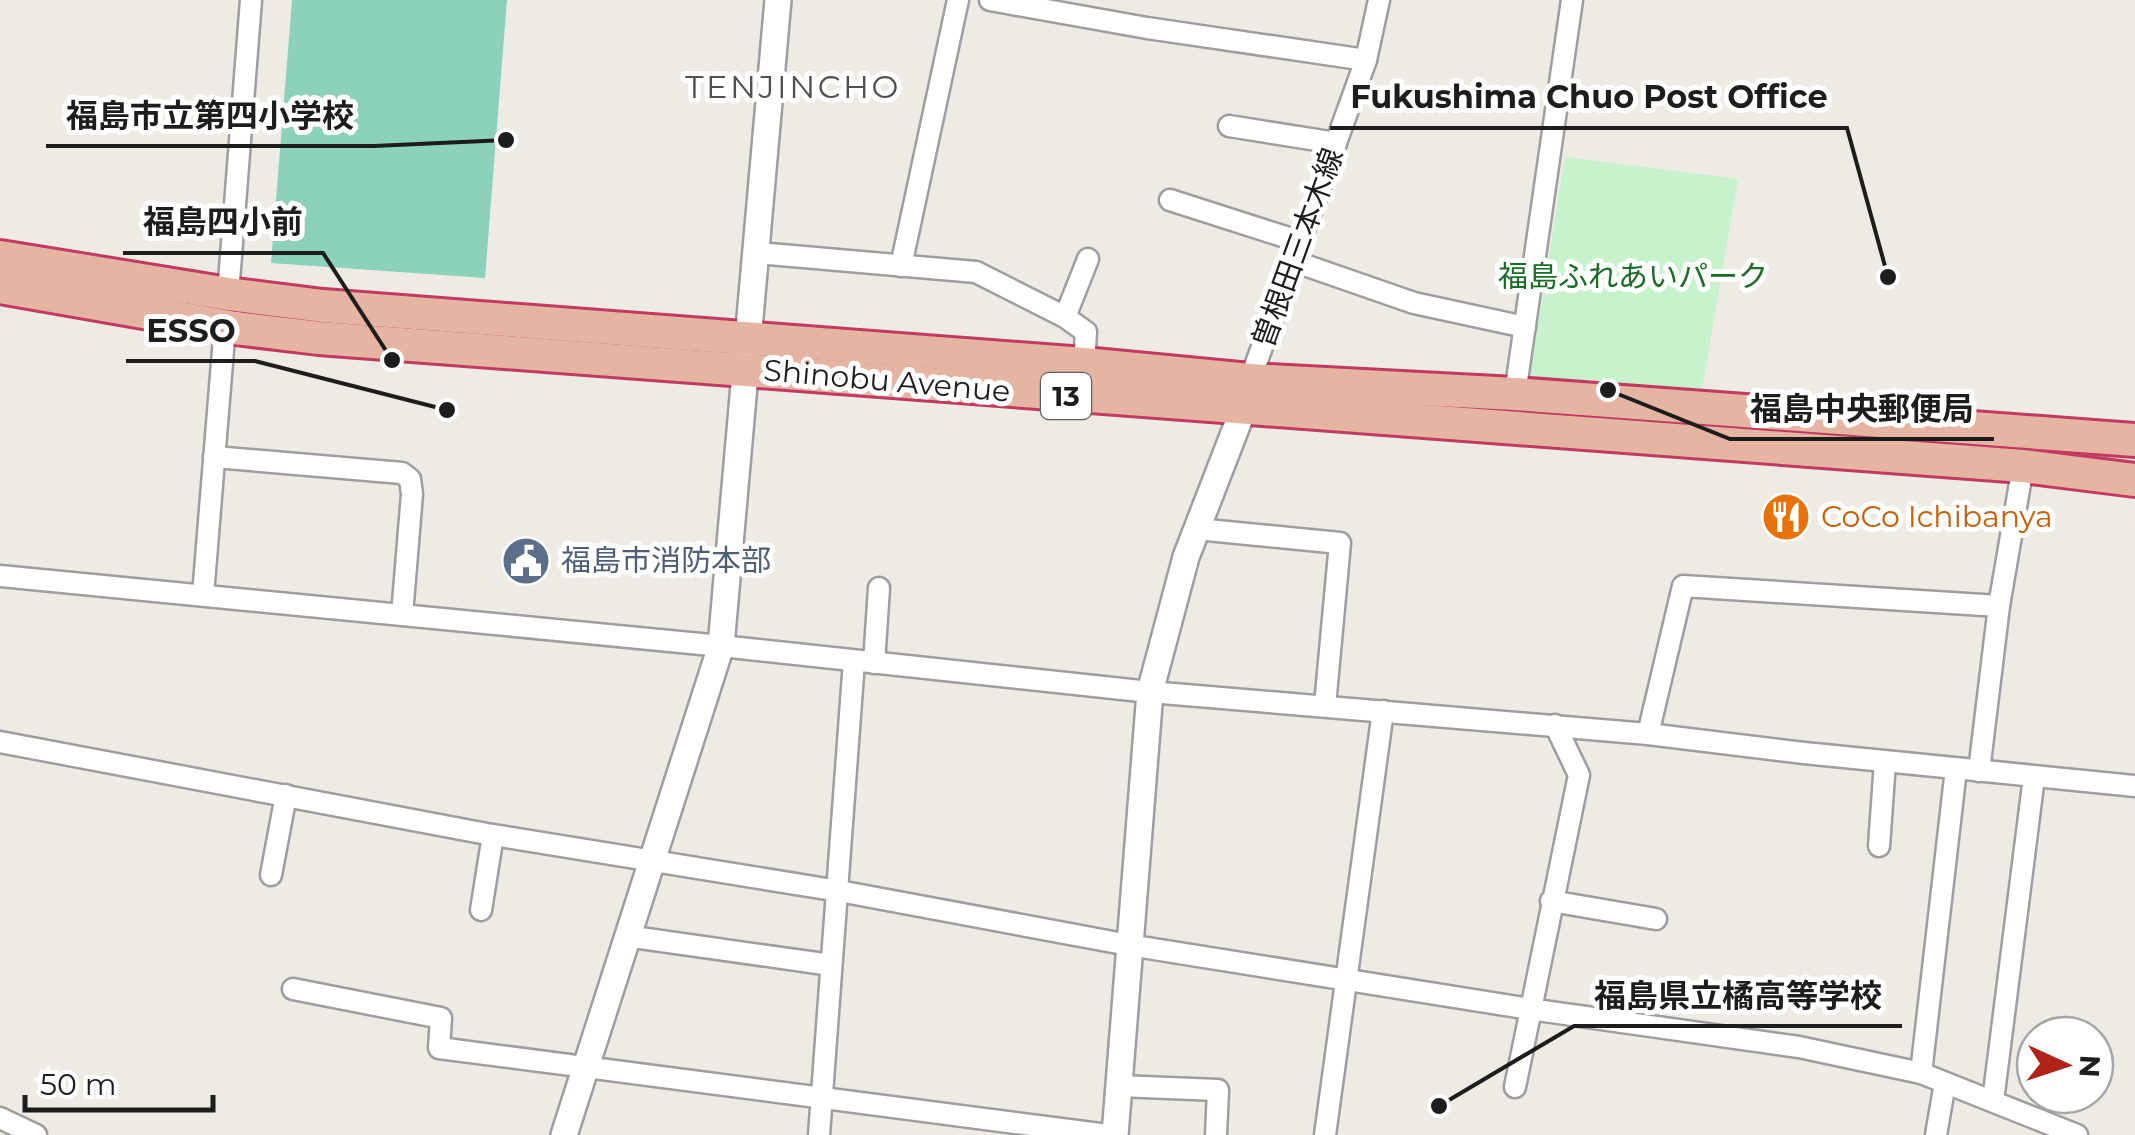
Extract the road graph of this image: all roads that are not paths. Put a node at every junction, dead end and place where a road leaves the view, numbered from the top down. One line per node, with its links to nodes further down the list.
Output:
1 (251, 0): 17 (street)
2 (778, 0): 12 (street)
3 (958, 0): 15 (street)
4 (990, 0): 7 (street)
5 (1379, 0): 7 (street, 曽根田三本木線)
6 (1572, 0): 19 (street)
7 (1366, 60): 9 (street, 曽根田三本木線)
8 (1229, 126): 9 (street)
9 (1336, 143): 11 (street, 曽根田三本木線)
10 (1170, 200): 11 (street)
11 (1296, 251): 19 (street); 23 (street, 曽根田三本木線)
12 (758, 253): 15 (street); 20 (street)
13 (0, 257): 17 (highway, Shinobu Avenue / 13)
14 (1088, 259): 18 (street)
15 (901, 266): 18 (street)
16 (0, 287): 17 (highway, Shinobu Avenue / 13)
17 (226, 310): 20 (highway, Shinobu Avenue / 13); 25 (street)
18 (1066, 318): 21 (street)
19 (1525, 327): 22 (street)
20 (747, 354): 21 (highway, Shinobu Avenue / 13); 23 (highway, Shinobu Avenue / 13); 34 (street)
21 (1084, 364): 23 (highway, Shinobu Avenue / 13)
22 (1516, 394): 23 (highway, Shinobu Avenue / 13); 24 (highway, Shinobu Avenue / 13)
23 (1246, 395): 26 (highway, Shinobu Avenue / 13); 28 (street)
24 (2135, 440)
25 (214, 456): 31 (street); 33 (street)
26 (2023, 466): 27 (highway, Shinobu Avenue / 13); 32 (street)
27 (2135, 480)
28 (1197, 529): 36 (street); 37 (street)
29 (0, 576): 31 (street)
30 (879, 588): 35 (street)
31 (203, 595): 33 (street)
32 (1999, 606): 40 (street); 44 (street)
33 (402, 615): 34 (street)
34 (721, 646): 35 (street); 50 (street)
35 (864, 662): 36 (street); 52 (street)
36 (1150, 692): 37 (street); 57 (street)
37 (1325, 705): 38 (street)
38 (1383, 710): 39 (street); 59 (street)
39 (1555, 725): 40 (street); 53 (street)
40 (1648, 734): 42 (street)
41 (0, 742): 47 (street)
42 (1885, 762): 43 (street); 49 (street)
43 (1956, 769): 44 (street); 63 (street)
44 (1979, 771): 45 (street)
45 (2034, 777): 46 (street); 68 (street)
46 (2135, 786)
47 (286, 795): 48 (street); 51 (street)
48 (493, 835): 50 (street); 54 (street)
49 (1878, 846)
50 (654, 860): 52 (street); 56 (street)
51 (270, 876)
52 (839, 891): 57 (street); 58 (street)
53 (1551, 902): 55 (street); 61 (street)
54 (481, 910)
55 (1656, 919)
56 (626, 936): 58 (street); 62 (street)
57 (1129, 944): 59 (street); 65 (street)
58 (831, 966): 67 (street)
59 (1344, 980): 61 (street); 75 (street)
60 (292, 989): 62 (street)
61 (1530, 1010): 63 (street); 66 (street)
62 (585, 1068): 67 (street); 71 (street)
63 (1922, 1073): 64 (street)
64 (1945, 1083): 68 (street); 76 (street)
65 (1119, 1086): 73 (street); 74 (street)
66 (1516, 1087)
67 (822, 1099): 72 (street); 73 (street)
68 (1993, 1101): 77 (street)
69 (0, 1118): 70 (street)
70 (36, 1135)
71 (564, 1135)
72 (819, 1135)
73 (1112, 1135)
74 (1216, 1135)
75 (1326, 1135)
76 (1936, 1135)
77 (2076, 1135)

